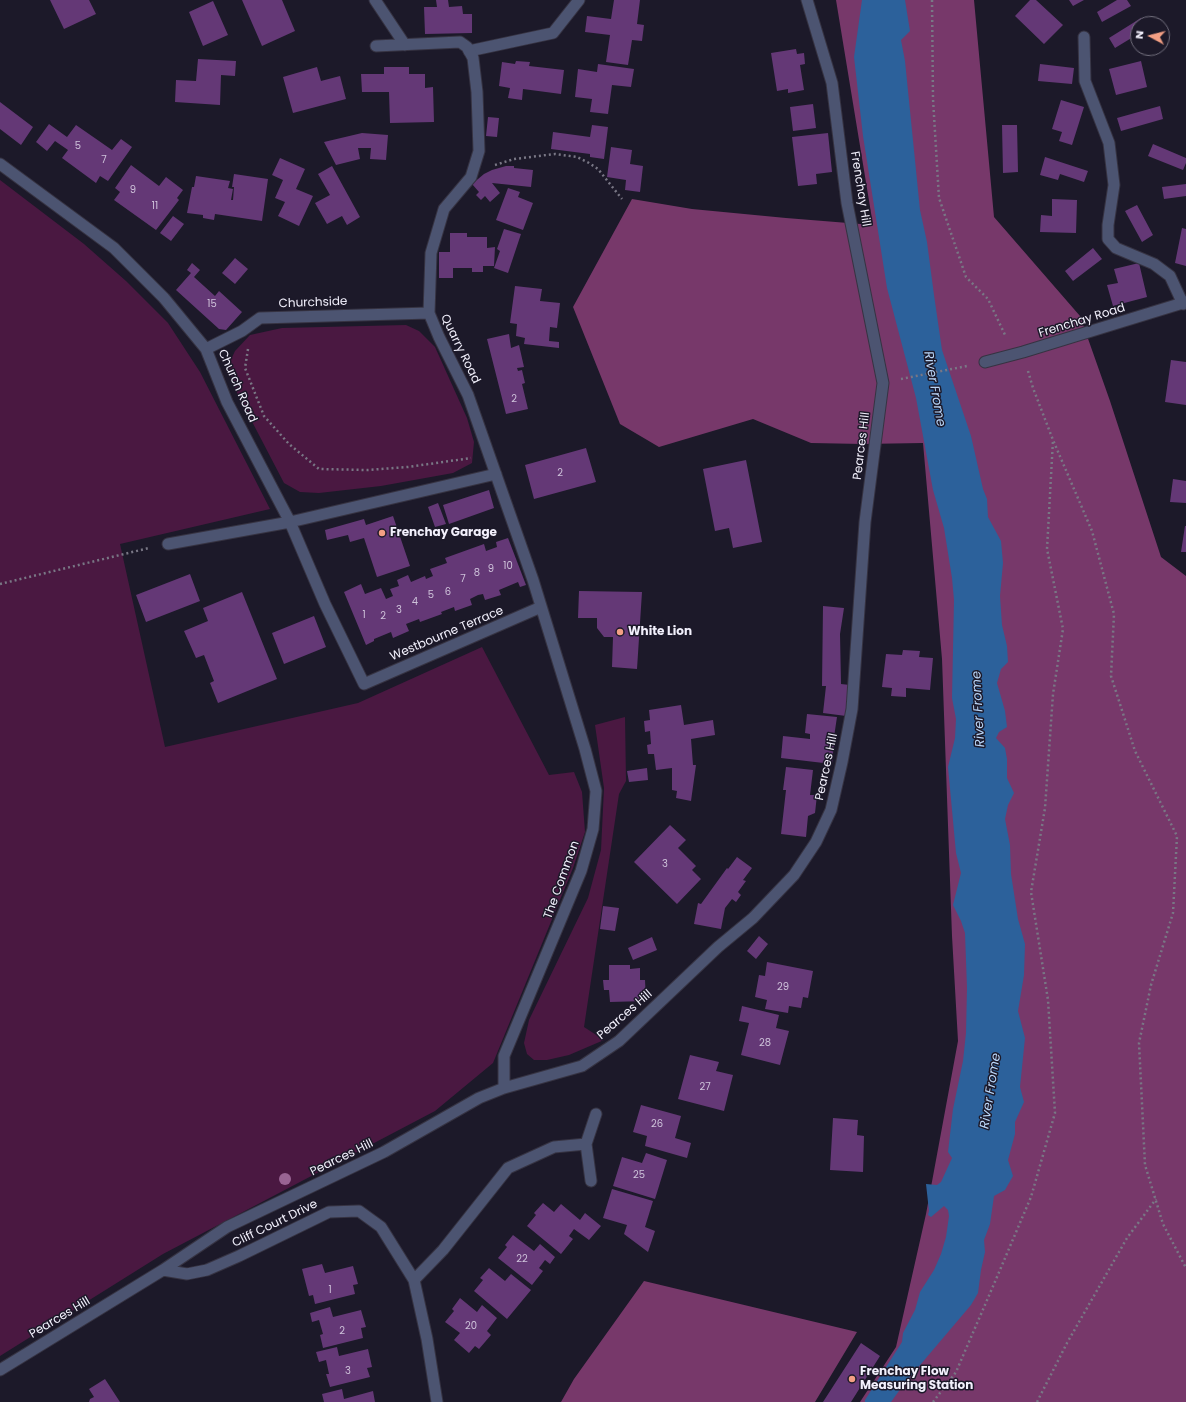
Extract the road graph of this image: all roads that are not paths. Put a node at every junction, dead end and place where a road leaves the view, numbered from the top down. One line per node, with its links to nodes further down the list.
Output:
1 (375, 0): 5 (street)
2 (579, 0): 7 (street)
3 (807, 0): 13 (street, Frenchay Hill)
4 (1084, 37): 9 (street)
5 (406, 45): 6 (street); 7 (street)
6 (376, 46)
7 (469, 51): 10 (street, Quarry Road)
8 (0, 164): 11 (street, Church Road)
9 (1184, 303): 12 (street, Frenchay Road)
10 (429, 312): 11 (street, Churchside); 14 (street, Quarry Road)
11 (206, 349): 15 (street, Church Road)
12 (985, 362)
13 (883, 383): 19 (street, Pearces Hill)
14 (496, 474): 15 (street); 17 (street, Quarry Road)
15 (290, 522): 16 (street); 18 (street, Church Road)
16 (168, 544)
17 (541, 607): 18 (street, Westbourne Terrace); 19 (street, The Common)
18 (364, 684)
19 (504, 1088): 23 (street, Pearces Hill)
20 (596, 1114): 21 (street)
21 (586, 1144): 22 (street); 24 (street)
22 (591, 1181)
23 (163, 1270): 24 (street, Cliff Court Drive); 25 (street, Pearces Hill)
24 (414, 1280): 26 (street, Cliff Court Drive)
25 (0, 1370)
26 (437, 1402)

